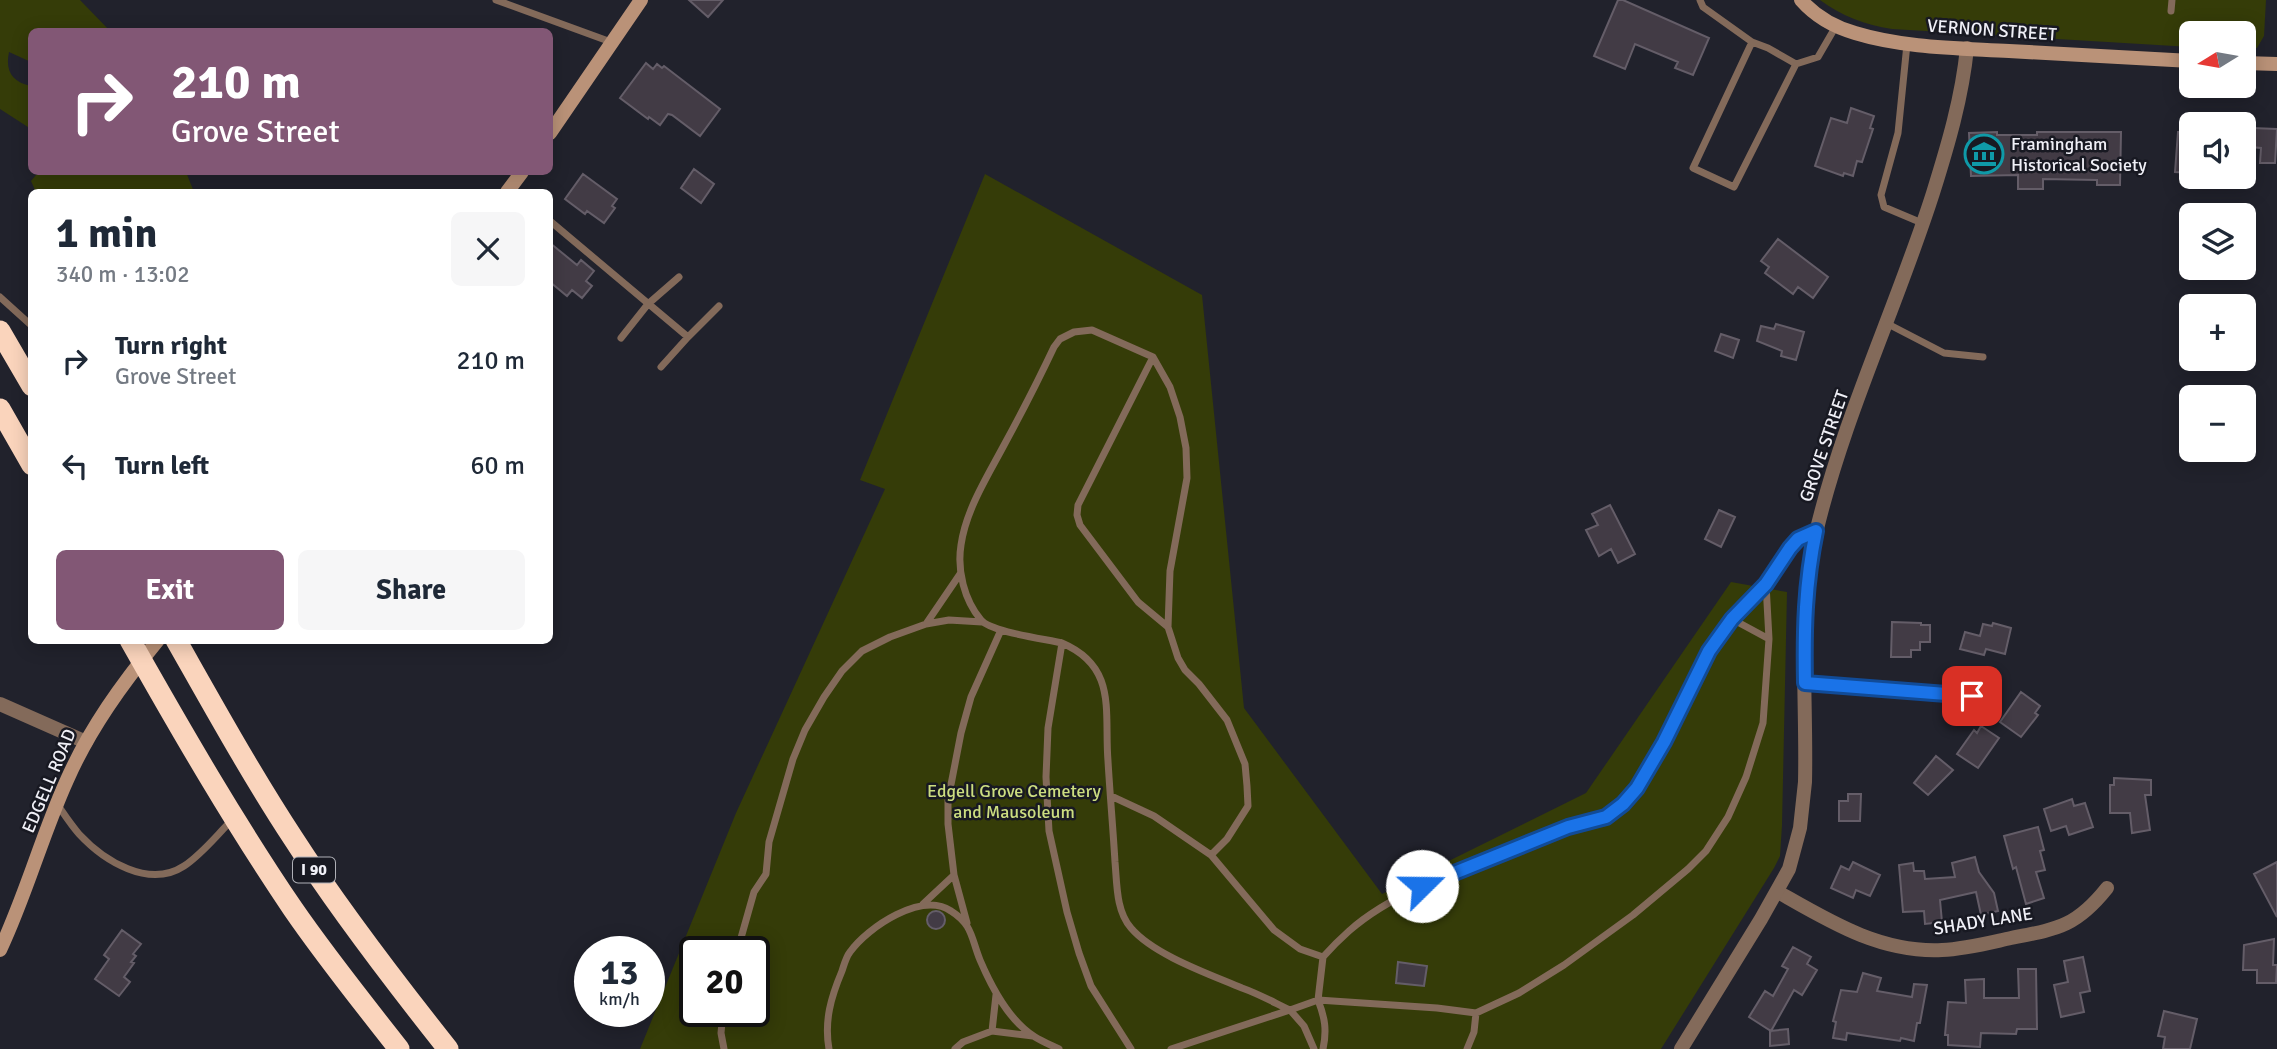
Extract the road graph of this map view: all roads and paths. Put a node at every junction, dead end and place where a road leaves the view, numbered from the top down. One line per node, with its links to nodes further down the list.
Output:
1 (496, 0): 8 (lane)
2 (641, 0): 8 (main road)
3 (1700, 0): 9 (lane)
4 (1801, 0): 7 (main road, VERNON STREET)
5 (2172, 0): 6 (lane)
6 (2171, 11)
7 (1836, 26): 10 (main road, VERNON STREET); 14 (lane)
8 (612, 42): 16 (main road)
9 (1752, 42): 14 (lane); 14 (lane)
10 (1907, 43): 11 (main road, VERNON STREET); 18 (lane)
11 (1967, 48): 12 (main road, VERNON STREET); 18 (street, GROVE STREET)
12 (2179, 60)
13 (2256, 63): 15 (main road)
14 (1796, 64)
15 (2277, 64)
16 (553, 129)
17 (553, 224): 21 (lane)
18 (1923, 224): 24 (street, GROVE STREET)
19 (679, 277): 21 (lane)
20 (0, 297): 23 (lane)
21 (648, 304): 26 (lane); 27 (lane)
22 (719, 306): 26 (lane)
23 (28, 322)
24 (1888, 324): 29 (lane); 34 (street, GROVE STREET)
25 (0, 331): 31 (highway)
26 (688, 337): 30 (lane)
27 (621, 338)
28 (1153, 356): 35 (lane); 40 (lane); 40 (lane)
29 (1983, 357)
30 (661, 368)
31 (28, 379)
32 (0, 409): 33 (highway)
33 (28, 458)
34 (1816, 531): 36 (lane); 47 (street, GROVE STREET)
35 (960, 574): 38 (lane); 39 (lane)
36 (1766, 584): 37 (lane); 42 (lane)
37 (1732, 619): 42 (lane); 62 (lane)
38 (982, 622): 39 (lane); 41 (lane)
39 (926, 624): 60 (lane)
40 (1168, 627): 54 (lane)
41 (1002, 630): 43 (lane); 55 (lane)
42 (1769, 639): 66 (lane)
43 (1062, 643): 51 (lane); 76 (lane)
44 (132, 644): 53 (highway, I 90)
45 (155, 644): 50 (main road, EDGELL ROAD)
46 (178, 644): 71 (highway, I 90)
47 (1805, 683): 48 (lane); 57 (street, GROVE STREET)
48 (1972, 696)
49 (0, 704): 50 (street)
50 (86, 742): 52 (main road, EDGELL ROAD)
51 (1111, 796): 54 (lane); 65 (lane)
52 (57, 804): 53 (lane); 61 (main road, EDGELL ROAD)
53 (234, 818): 70 (highway, I 90)
54 (1211, 855): 62 (lane)
55 (954, 874): 58 (lane); 59 (lane)
56 (2107, 888): 57 (street, SHADY LANE)
57 (1778, 892): 81 (street, GROVE STREET)
58 (923, 904): 59 (lane); 73 (lane)
59 (967, 924): 63 (lane)
60 (742, 936)
61 (0, 950)
62 (1323, 957): 64 (lane)
63 (996, 995): 68 (lane); 69 (lane)
64 (1318, 1000): 65 (lane); 66 (lane); 79 (lane)
65 (1290, 1010): 77 (lane); 78 (lane)
66 (1476, 1013): 80 (lane)
67 (722, 1027): 72 (lane)
68 (992, 1031): 69 (lane); 74 (lane)
69 (1033, 1036): 75 (lane)
70 (399, 1049)
71 (448, 1049)
72 (724, 1049)
73 (830, 1049)
74 (955, 1049)
75 (1059, 1049)
76 (1131, 1049)
77 (1171, 1049)
78 (1314, 1049)
79 (1323, 1049)
80 (1467, 1049)
81 (1681, 1049)

